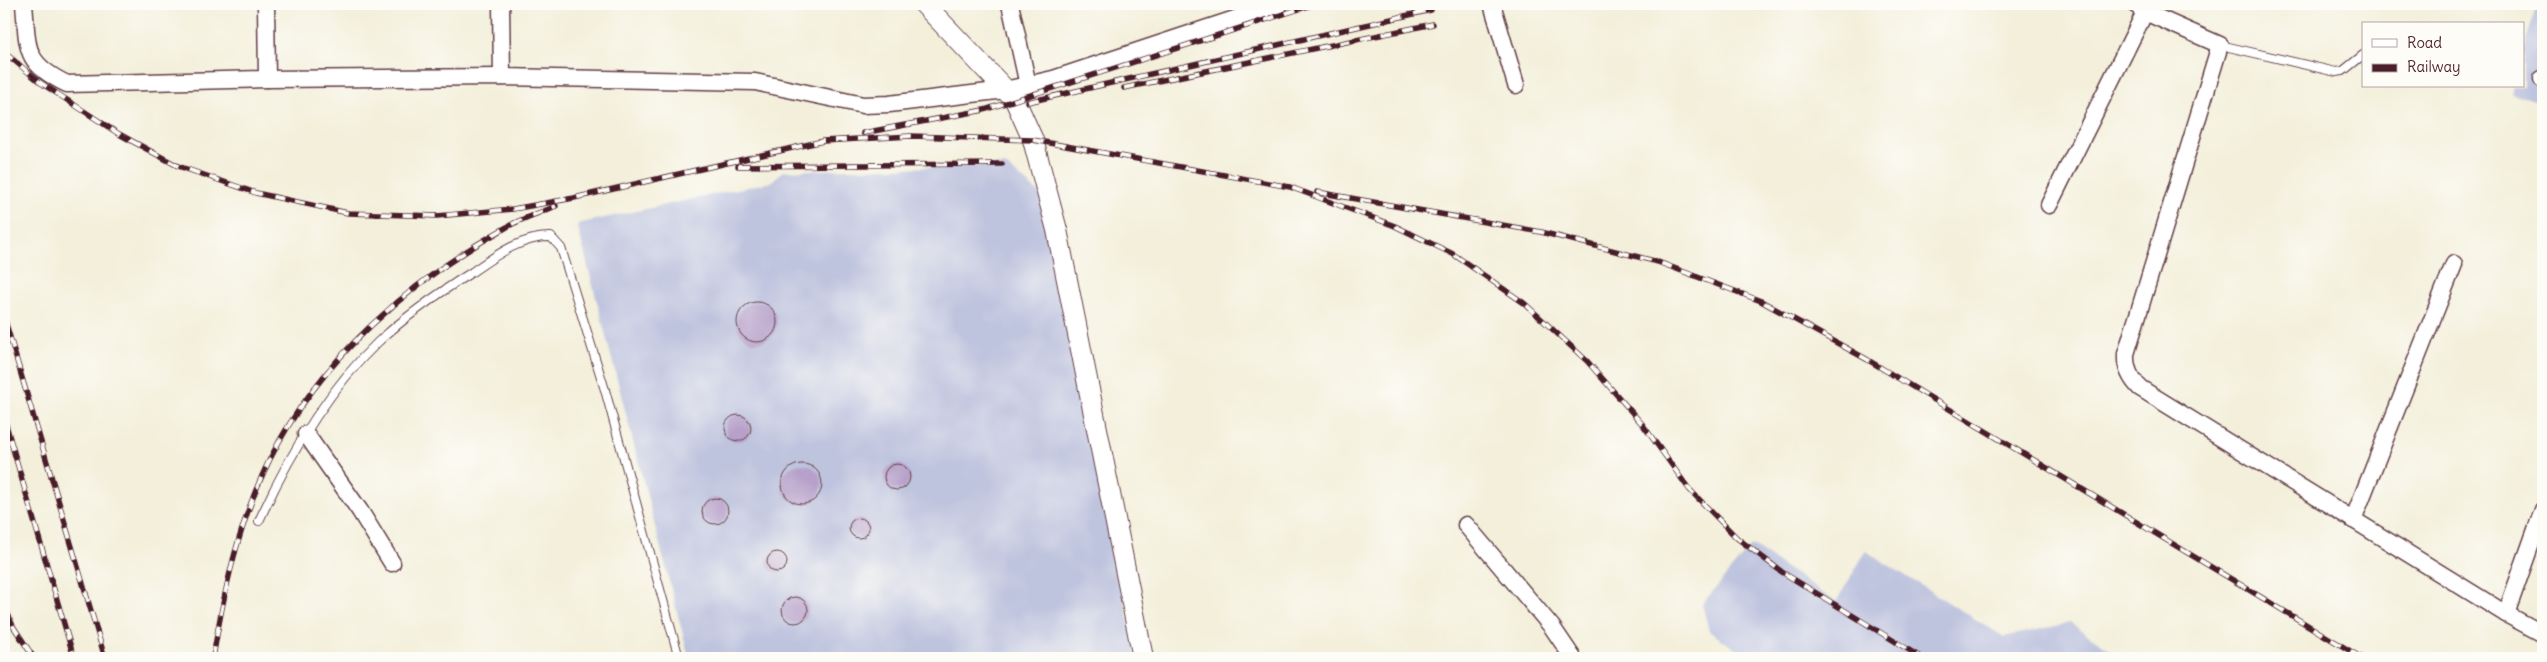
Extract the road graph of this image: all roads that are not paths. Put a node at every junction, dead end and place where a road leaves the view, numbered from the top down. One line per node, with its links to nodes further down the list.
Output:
1 (24, 4): 12 (street)
2 (266, 4): 12 (street)
3 (501, 4): 11 (street)
4 (924, 4): 15 (street)
5 (1010, 4): 13 (street)
6 (1280, 4): 13 (street)
7 (1492, 4): 14 (street)
8 (2140, 8): 9 (street); 16 (street)
9 (2220, 45): 10 (lane); 20 (street)
10 (2362, 56)
11 (502, 77): 12 (street); 15 (street)
12 (267, 79)
13 (1028, 85): 15 (street)
14 (1516, 85)
15 (1005, 90): 27 (street)
16 (2049, 206)
17 (2454, 264): 20 (street)
18 (306, 434): 21 (lane); 23 (street); 26 (lane)
19 (2543, 510): 24 (street)
20 (2354, 520): 24 (street)
21 (259, 521)
22 (1466, 525): 28 (street)
23 (392, 563)
24 (2506, 614): 25 (street)
25 (2543, 634)
26 (679, 658)
27 (1143, 658)
28 (1573, 658)

